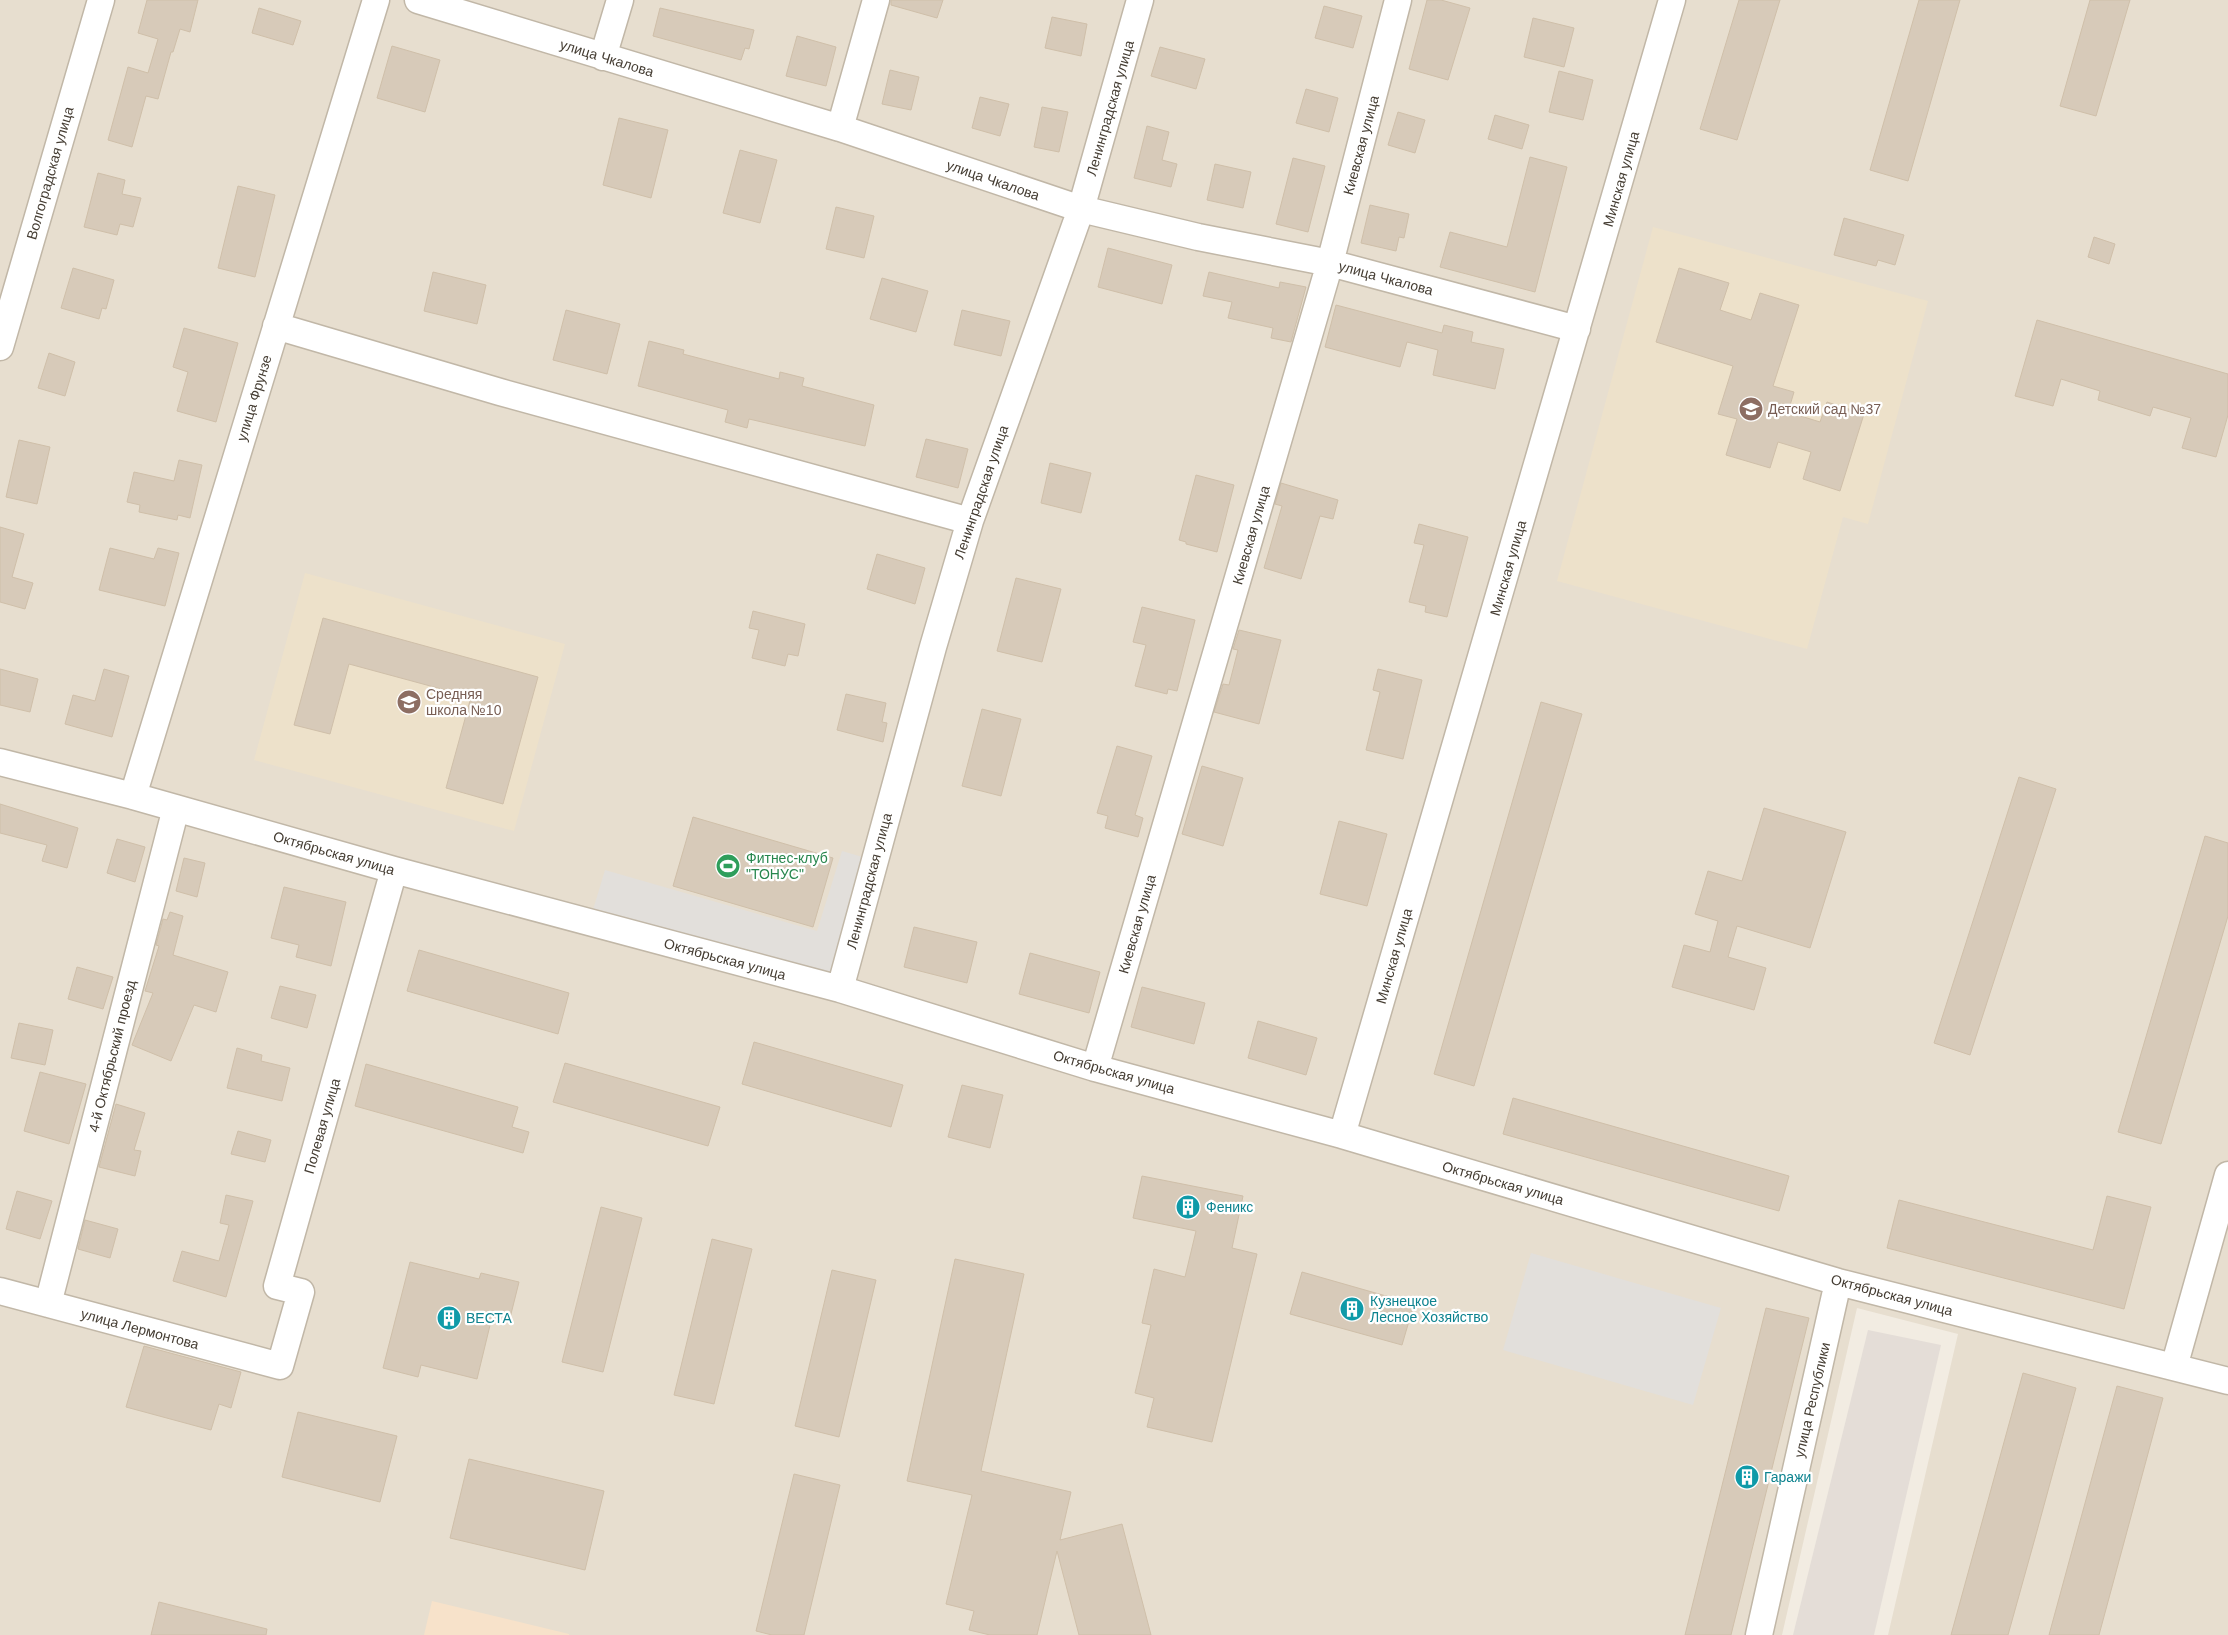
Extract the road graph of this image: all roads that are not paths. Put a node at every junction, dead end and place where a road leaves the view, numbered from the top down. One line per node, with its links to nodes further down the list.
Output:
1 (101, 0): 15 (street, Волгоградская улица)
2 (376, 0): 13 (street, улица Фрунзе)
3 (418, 0): 9 (street, улица Чкалова)
4 (620, 0): 9 (street)
5 (876, 0): 10 (street)
6 (1140, 0): 11 (street, Ленинградская улица)
7 (1398, 0): 12 (street, Киевская улица)
8 (1672, 0): 14 (street, Минская улица)
9 (603, 57): 10 (street, улица Чкалова)
10 (840, 128): 11 (street, улица Чкалова)
11 (1081, 209): 12 (street, улица Чкалова); 16 (street, Ленинградская улица)
12 (1330, 264): 14 (street, улица Чкалова); 22 (street, Киевская улица)
13 (276, 326): 16 (street); 18 (street, улица Фрунзе)
14 (1577, 329): 23 (street, Минская улица)
15 (0, 347)
16 (970, 521): 21 (street, Ленинградская улица)
17 (0, 762): 18 (street, Октябрьская улица)
18 (132, 796): 19 (street, Октябрьская улица)
19 (176, 808): 20 (street, Октябрьская улица); 27 (street, 4-й Октябрьский проезд)
20 (394, 870): 21 (street, Октябрьская улица); 28 (street, Полевая улица)
21 (840, 990): 22 (street, Октябрьская улица)
22 (1095, 1068): 23 (street, Октябрьская улица)
23 (1342, 1135): 25 (street, Октябрьская улица)
24 (2228, 1175): 29 (street)
25 (1838, 1282): 29 (street, Октябрьская улица); 31 (street, улица Республики)
26 (0, 1290): 27 (street, улица Лермонтова)
27 (48, 1304): 28 (street, улица Лермонтова)
28 (280, 1366)
29 (2174, 1367): 30 (street, Октябрьская улица)
30 (2228, 1381)
31 (1759, 1635)

